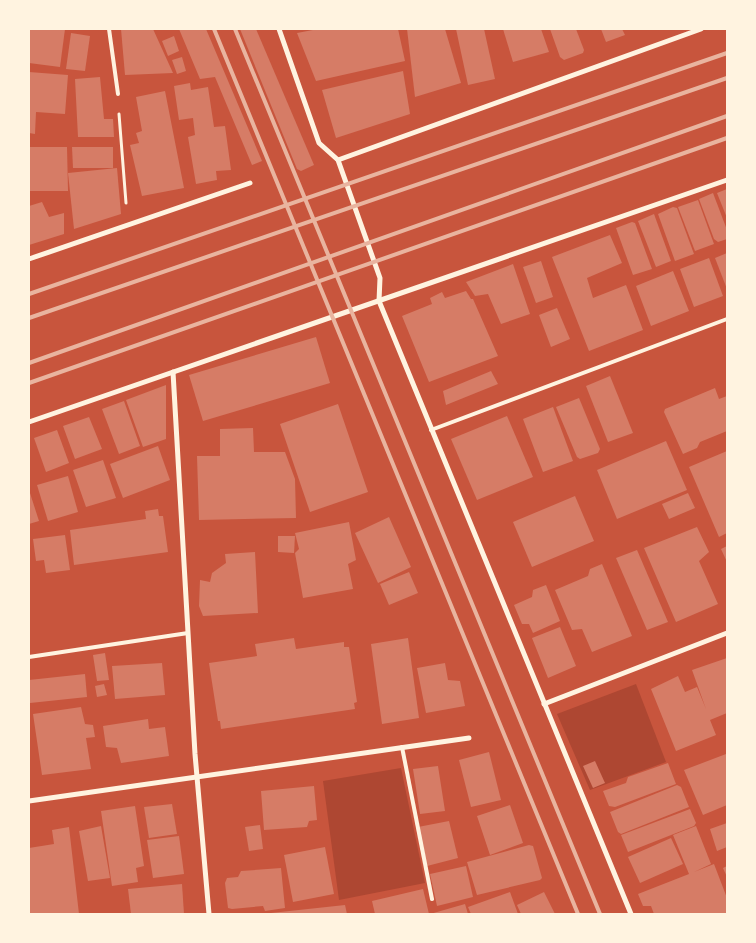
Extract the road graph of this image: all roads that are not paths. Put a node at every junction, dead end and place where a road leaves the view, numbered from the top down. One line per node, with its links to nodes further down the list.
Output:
1 (109, 29): 4 (lane)
2 (279, 29): 5 (street)
3 (701, 29): 5 (street)
4 (118, 94)
5 (338, 160): 9 (street)
6 (727, 180): 9 (street)
7 (250, 183): 8 (street)
8 (29, 259)
9 (379, 301): 11 (street); 13 (street)
10 (727, 319): 13 (lane)
11 (172, 372): 12 (street); 15 (street)
12 (29, 422)
13 (431, 430): 17 (street)
14 (727, 632): 17 (street)
15 (188, 634): 16 (lane); 20 (street)
16 (29, 657)
17 (544, 704): 24 (street)
18 (469, 738): 19 (street)
19 (402, 748): 20 (street); 22 (lane)
20 (198, 777): 21 (street); 23 (street)
21 (29, 801)
22 (432, 899)
23 (210, 914)
24 (631, 914)

